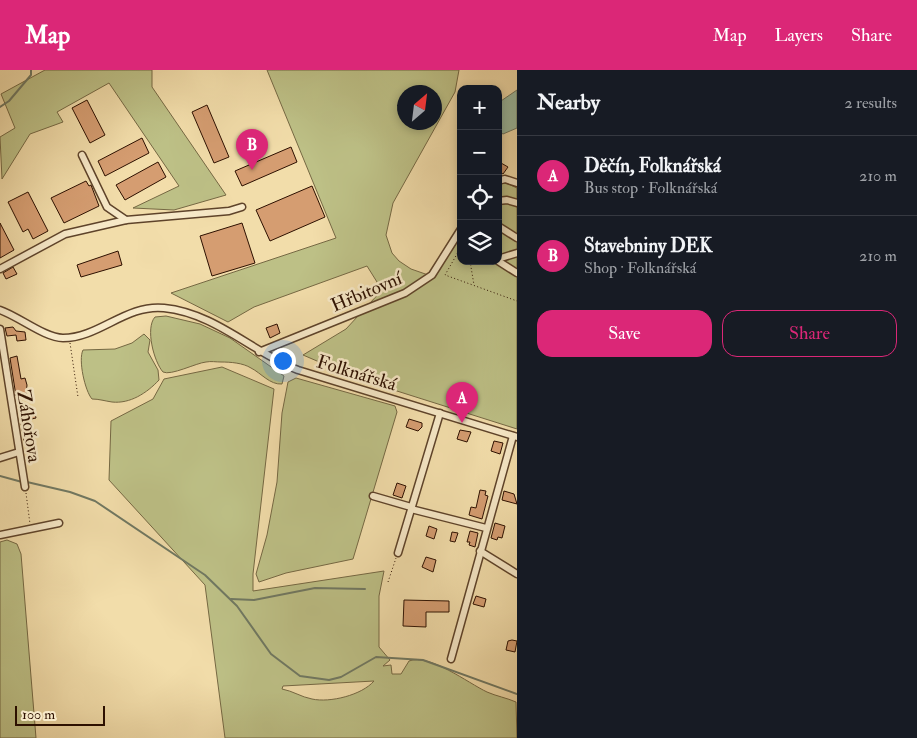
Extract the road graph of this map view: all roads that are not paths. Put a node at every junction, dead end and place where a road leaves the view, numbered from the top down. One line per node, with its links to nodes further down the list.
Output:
1 (82, 155): 7 (street)
2 (502, 180): 3 (street)
3 (517, 183)
4 (502, 200): 5 (street)
5 (517, 203)
6 (242, 207): 7 (street)
7 (126, 220): 14 (street)
8 (502, 229): 10 (street)
9 (457, 235): 18 (street, Hřbitovní)
10 (517, 238)
11 (517, 253): 12 (street)
12 (502, 259)
13 (502, 263): 15 (street)
14 (0, 269)
15 (517, 273)
16 (0, 310): 18 (street, Folknářská)
17 (0, 329): 21 (street, Záhořova)
18 (259, 352): 19 (street, Folknářská)
19 (440, 413): 20 (street, Folknářská); 25 (street)
20 (515, 437): 27 (street)
21 (19, 452): 22 (street); 23 (street, Záhořova)
22 (0, 458)
23 (25, 487)
24 (373, 496): 25 (street)
25 (411, 508): 27 (street); 30 (street)
26 (59, 523): 28 (street)
27 (486, 528): 29 (street)
28 (0, 535)
29 (480, 551): 31 (street); 32 (street)
30 (398, 553)
31 (517, 574)
32 (450, 660)

